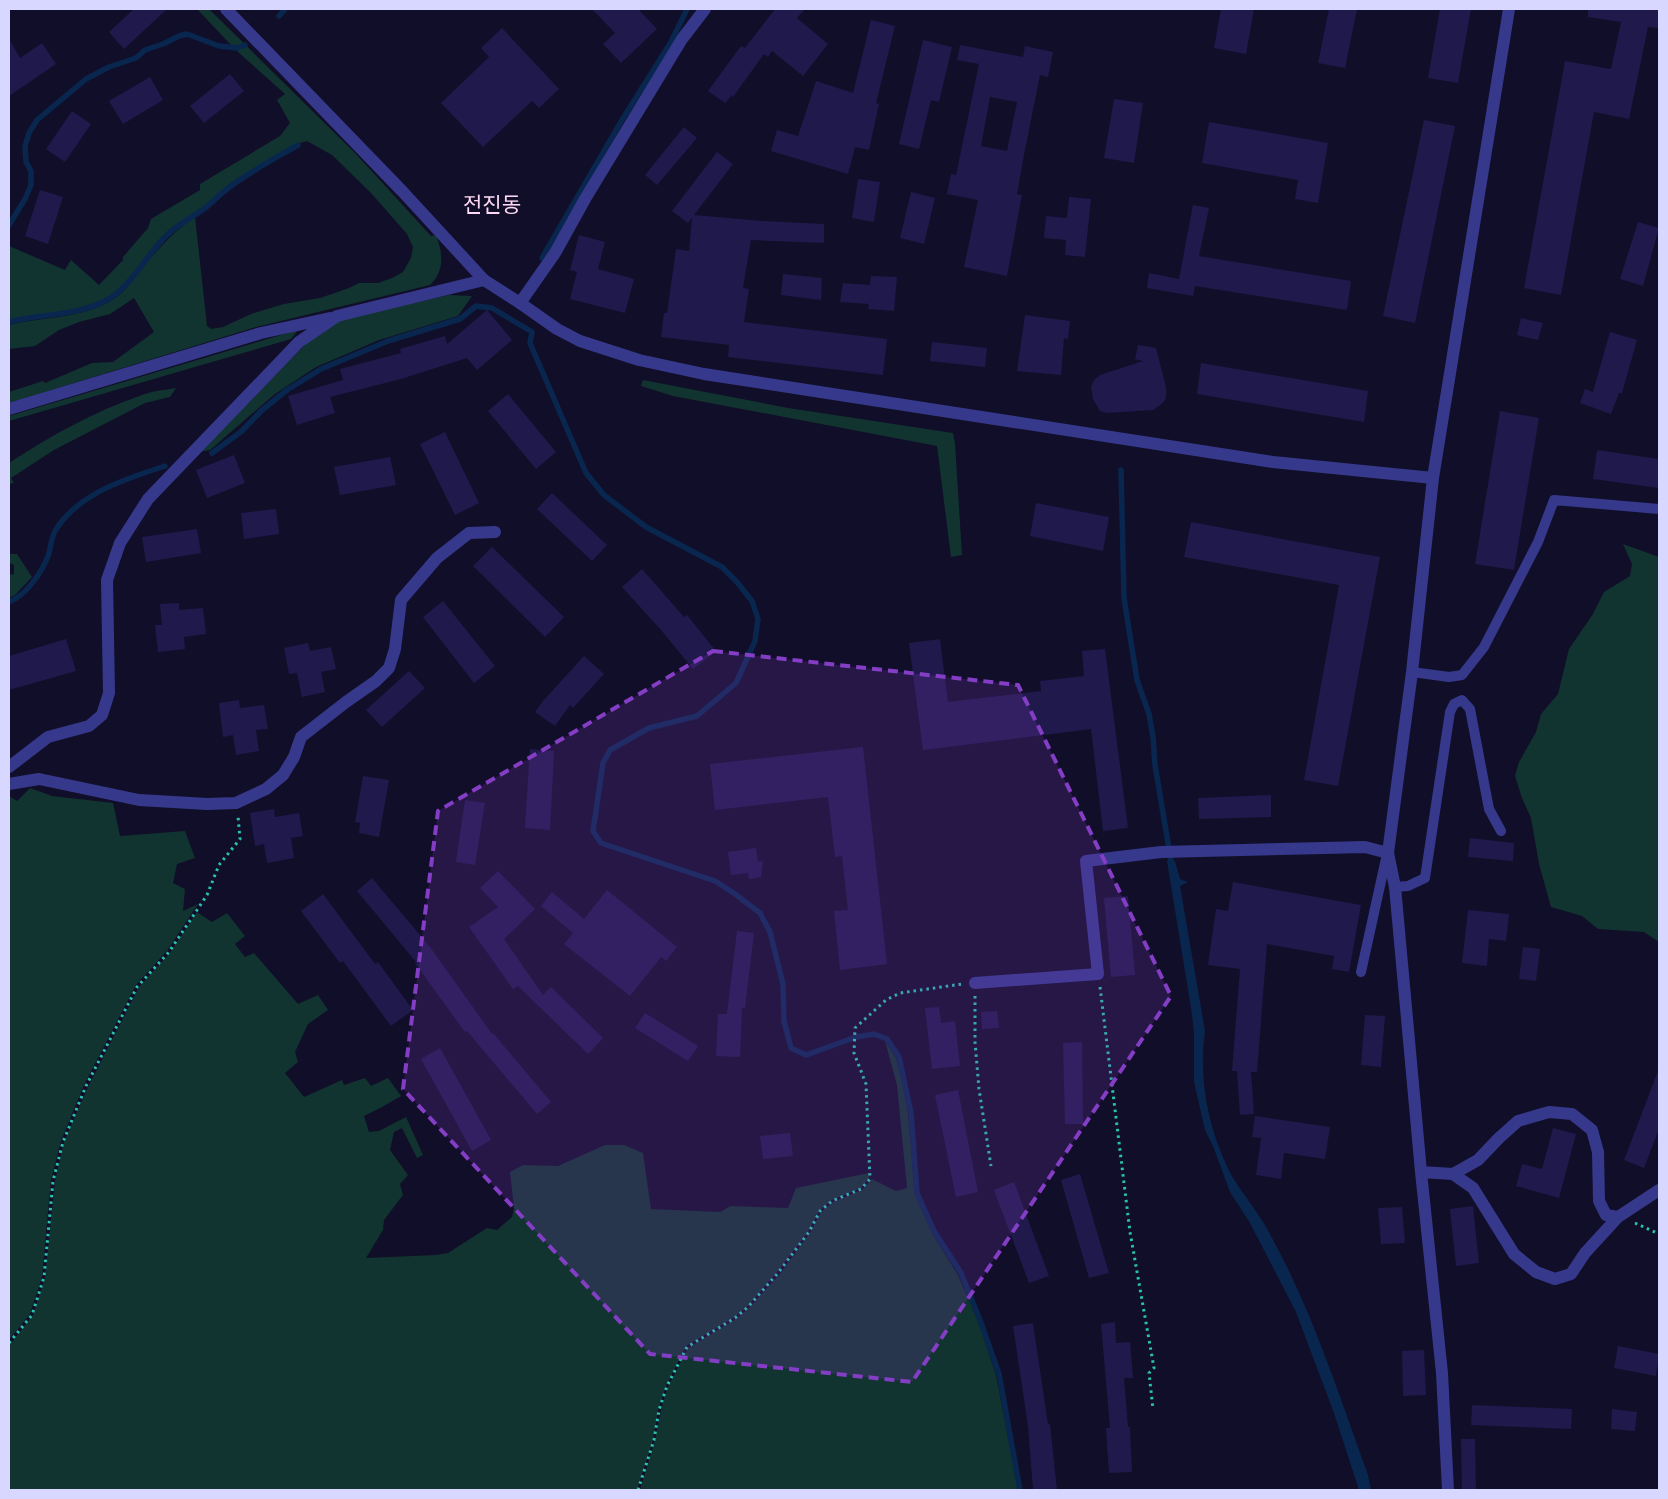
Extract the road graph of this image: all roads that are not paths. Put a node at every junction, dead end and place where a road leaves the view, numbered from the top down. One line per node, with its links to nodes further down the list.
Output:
1 (226, 9): 4 (street)
2 (705, 9): 5 (street)
3 (1509, 9): 8 (street)
4 (484, 280): 5 (street); 6 (street)
5 (520, 302): 8 (street)
6 (337, 316): 7 (street); 12 (street)
7 (9, 409)
8 (1433, 478): 11 (street)
9 (1659, 509): 11 (lane)
10 (495, 532): 13 (street)
11 (1412, 672): 15 (street)
12 (9, 767)
13 (9, 784)
14 (1500, 831): 16 (lane)
15 (1388, 853): 16 (street); 17 (lane); 18 (street)
16 (1395, 887): 19 (street)
17 (1361, 972)
18 (975, 983)
19 (1421, 1172): 20 (street); 23 (street)
20 (1453, 1174): 22 (street); 22 (street)
21 (1659, 1190): 22 (street)
22 (1618, 1217)
23 (1448, 1490)

